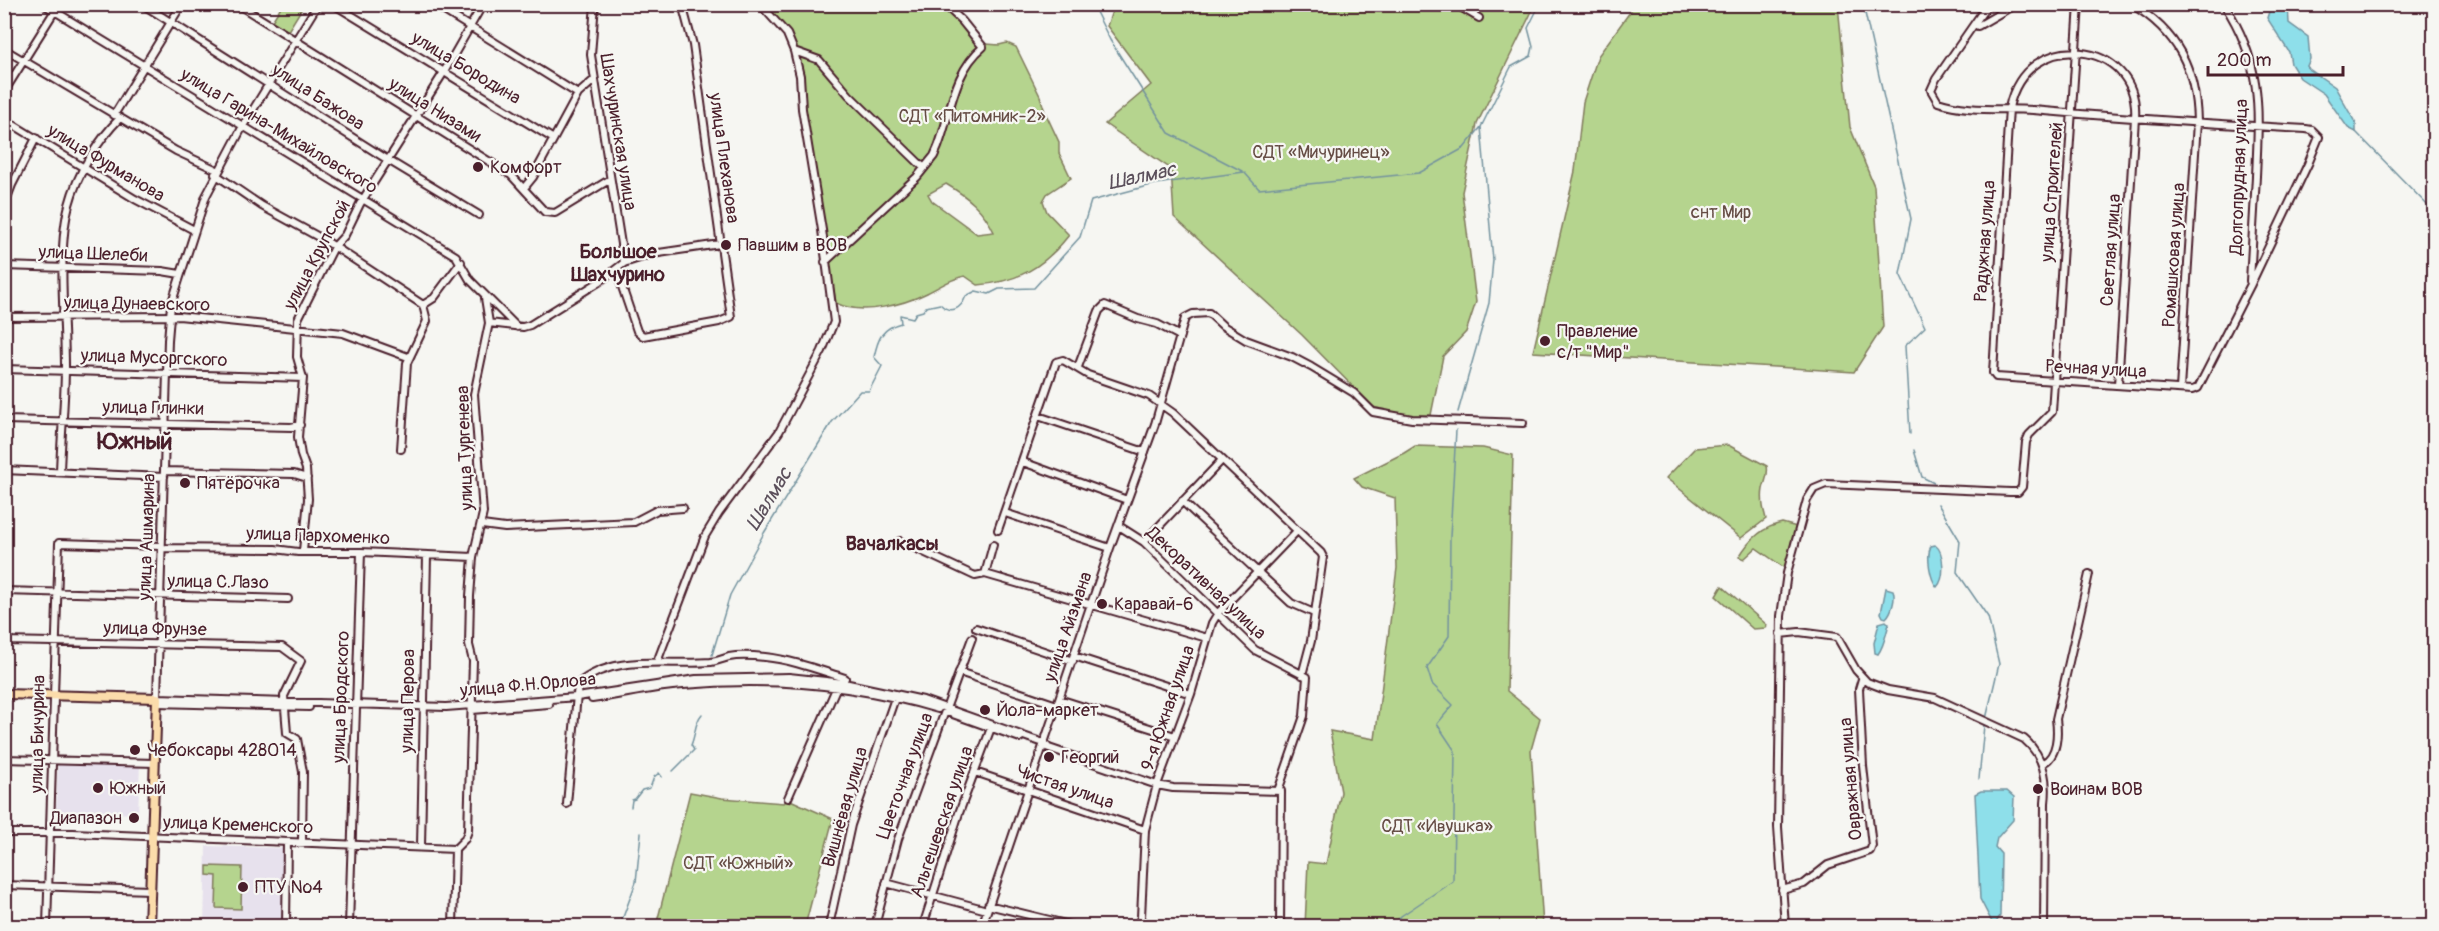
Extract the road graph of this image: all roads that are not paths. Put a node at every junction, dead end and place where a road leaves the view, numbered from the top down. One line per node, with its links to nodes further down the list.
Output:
1 (43, 4): 20 (street, улица Гарина-Михайловского)
2 (59, 4): 20 (street)
3 (142, 4): 22 (street, улица Бажова)
4 (182, 4): 22 (street)
5 (237, 4): 25 (street, улица Низами)
6 (318, 4): 25 (street, улица Ашмарина)
7 (333, 4): 31 (street, улица Бородина)
8 (433, 4): 24 (street)
9 (483, 4): 24 (street, улица Крупской)
10 (595, 4): 32 (street, Шахчуринская улица)
11 (682, 4): 57 (street, улица Плеханова)
12 (760, 4): 27 (street)
13 (944, 4): 49 (street)
14 (1455, 4): 21 (street)
15 (1988, 4): 23 (street)
16 (2016, 4): 23 (street)
17 (2079, 4): 28 (street, улица Строителей)
18 (2131, 4): 42 (street, Ромашковая улица)
19 (2224, 4): 44 (street, Долгопрудная улица)
20 (55, 12): 29 (street); 30 (street, улица Гарина-Михайловского)
21 (1479, 18)
22 (172, 22): 30 (street); 33 (street, улица Бажова)
23 (1975, 24): 36 (street)
24 (470, 27): 31 (street, улица Крупской); 35 (street)
25 (296, 41): 33 (street, улица Ашмарина); 38 (street, улица Низами)
26 (4, 49): 29 (street)
27 (794, 51): 49 (street); 60 (street)
28 (2077, 51): 36 (street); 37 (street, улица Строителей); 40 (street, Светлая улица)
29 (24, 60): 34 (street); 39 (street)
30 (144, 66): 39 (street); 43 (street, улица Гарина-Михайловского)
31 (444, 72): 38 (street, улица Крупской); 46 (street, улица Бородина)
32 (594, 80): 35 (street); 51 (street, Шахчуринская улица)
33 (269, 84): 43 (street, улица Ашмарина); 47 (street, улица Бажова)
34 (4, 92)
35 (578, 94): 46 (street)
36 (2009, 108): 37 (street); 81 (street, Радужная улица)
37 (2072, 114): 40 (street); 83 (street, улица Строителей)
38 (416, 116): 47 (street, улица Крупской); 52 (street, улица Низами)
39 (117, 117): 48 (street); 50 (street)
40 (2135, 117): 42 (street); 84 (street, Светлая улица)
41 (4, 119): 45 (street, улица Фурманова)
42 (2197, 122): 44 (street); 85 (street, Ромашковая улица)
43 (243, 126): 50 (street, улица Ашмарина); 53 (street, улица Гарина-Михайловского)
44 (2258, 126): 66 (street, Долгопрудная улица); 66 (street)
45 (36, 138): 48 (street, улица Фурманова); 54 (street)
46 (552, 138): 52 (street)
47 (388, 160): 53 (street, улица Крупской); 55 (street, улица Бажова)
48 (85, 168): 56 (street, улица Фурманова); 63 (street)
49 (924, 168): 60 (street)
50 (216, 172): 56 (street, улица Ашмарина); 58 (street)
51 (609, 180): 52 (street, улица Низами); 61 (street, Шахчуринская улица)
52 (524, 188)
53 (363, 200): 58 (street, улица Крупской); 59 (street, улица Гарина-Михайловского)
54 (4, 206)
55 (479, 215)
56 (194, 230): 65 (street, улица Ашмарина)
57 (720, 244): 61 (street); 64 (street, улица Плеханова)
58 (334, 247): 68 (street); 74 (street, улица Крупской)
59 (461, 262): 67 (street, улица Гарина-Михайловского); 68 (street)
60 (825, 262): 137 (street)
61 (624, 263): 64 (street)
62 (4, 266): 63 (street, улица Шелеби)
63 (64, 269): 65 (street, улица Шелеби); 71 (street)
64 (616, 269): 73 (street)
65 (180, 274): 69 (street, улица Ашмарина)
66 (2250, 286): 85 (street, Речная улица)
67 (485, 297): 72 (street, улица Тургенева); 73 (street, улица Гарина-Михайловского)
68 (423, 305): 76 (street)
69 (169, 316): 71 (street, улица Дунаевского); 74 (street, улица Дунаевского); 80 (street, улица Ашмарина)
70 (4, 317): 71 (street, улица Дунаевского)
71 (65, 318): 79 (street)
72 (489, 323): 73 (street); 105 (street, улица Тургенева)
73 (517, 327)
74 (298, 328): 76 (street, улица Дунаевского); 82 (street, улица Крупской)
75 (1179, 336): 77 (street); 86 (street, улица Айзмана); 91 (street)
76 (408, 357): 93 (street)
77 (1078, 367): 86 (street); 87 (street)
78 (4, 369): 79 (street, улица Мусоргского)
79 (65, 369): 80 (street, улица Мусоргского); 89 (street)
80 (167, 375): 82 (street, улица Мусоргского); 90 (street, улица Ашмарина)
81 (1994, 376): 83 (street, Речная улица)
82 (303, 378): 92 (street, улица Крупской)
83 (2055, 382): 84 (street, Речная улица); 130 (street, улица Строителей)
84 (2118, 385): 85 (street, Речная улица)
85 (2180, 389)
86 (1161, 406): 94 (street, улица Айзмана); 95 (street)
87 (1038, 416): 94 (street); 96 (street)
88 (4, 420): 89 (street, улица Глинки)
89 (62, 421): 90 (street, улица Глинки); 98 (street)
90 (165, 423): 92 (street, улица Глинки); 99 (street, улица Ашмарина)
91 (1524, 423)
92 (300, 425): 100 (street, улица Крупской)
93 (400, 449)
94 (1145, 452): 101 (street, улица Айзмана)
95 (1222, 460): 102 (street); 108 (street)
96 (1023, 462): 101 (street); 104 (street)
97 (4, 470): 98 (street)
98 (60, 472): 99 (street)
99 (164, 474): 100 (street); 113 (street, улица Ашмарина)
100 (307, 478): 115 (street, улица Крупской)
101 (1127, 500): 106 (street, улица Айзмана)
102 (1182, 501): 110 (street); 120 (street)
103 (683, 508): 105 (street)
104 (1005, 513): 107 (street); 114 (street)
105 (482, 525): 118 (street, улица Тургенева)
106 (1119, 526): 110 (street, Декоративная улица); 114 (street, улица Айзмана)
107 (998, 530)
108 (1297, 531): 120 (street, 9-я Южная улица); 127 (street)
109 (900, 541): 119 (street)
110 (1144, 542): 128 (street, Декоративная улица)
111 (59, 543): 113 (street, улица Пархоменко); 123 (street, улица Бичурина)
112 (993, 545): 119 (street)
113 (161, 547): 115 (street, улица Пархоменко); 124 (street, улица Ашмарина)
114 (1110, 548): 126 (street, улица Айзмана)
115 (303, 551): 116 (street, улица Пархоменко)
116 (361, 552): 117 (street, улица Пархоменко); 150 (street, улица Бродского)
117 (427, 556): 118 (street, улица Пархоменко); 152 (street, улица Перова)
118 (472, 556): 151 (street, улица Тургенева)
119 (985, 574): 126 (street)
120 (1258, 574): 127 (street); 128 (street, 9-я Южная улица)
121 (2089, 574): 160 (street)
122 (4, 591): 123 (street, улица С.Лазо)
123 (57, 593): 124 (street, улица С.Лазо); 134 (street, улица Бичурина)
124 (160, 596): 125 (street, улица С.Лазо); 135 (street, улица Ашмарина)
125 (288, 599)
126 (1092, 605): 132 (street); 136 (street, улица Айзмана)
127 (1314, 613): 139 (street)
128 (1218, 614): 132 (street, 9-я Южная улица); 139 (street, Декоративная улица)
129 (976, 628): 136 (street)
130 (1780, 634): 140 (street); 180 (street)
131 (972, 638): 138 (street, Цветочная улица)
132 (1207, 638): 142 (street, 9-я Южная улица)
133 (4, 641): 134 (street, улица Фрунзе)
134 (55, 642): 135 (street, улица Фрунзе); 144 (street, улица Бичурина)
135 (158, 643): 147 (street, улица Ашмарина); 149 (street, улица Фрунзе)
136 (1073, 659): 142 (street); 148 (street, улица Айзмана)
137 (657, 662): 141 (street); 146 (street)
138 (959, 672): 148 (street); 153 (street, Цветочная улица)
139 (1305, 676): 164 (street)
140 (1862, 679): 160 (street); 180 (street, Овражная улица)
141 (842, 684): 145 (street, улица Ф.Н.Орлова); 146 (street, улица Ф.Н.Орлова); 153 (street, улица Ф.Н.Орлова); 165 (street)
142 (1191, 694): 155 (street, 9-я Южная улица)
143 (4, 696): 144 (main road, улица Ф.Н.Орлова)
144 (54, 697): 147 (main road, улица Ф.Н.Орлова); 158 (street, улица Бичурина)
145 (895, 698): 153 (street, улица Ф.Н.Орлова); 188 (street, Вишнёвая улица)
146 (577, 699): 151 (street, улица Ф.Н.Орлова); 166 (street)
147 (157, 701): 149 (street, улица Ф.Н.Орлова); 159 (main road, улица Ашмарина)
148 (1058, 702): 155 (street); 156 (street, улица Айзмана)
149 (284, 704): 150 (street, улица Ф.Н.Орлова); 172 (street)
150 (355, 706): 152 (street, улица Ф.Н.Орлова); 173 (street, улица Бродского)
151 (471, 708): 152 (street, улица Ф.Н.Орлова); 175 (street, улица Тургенева)
152 (423, 709): 174 (street, улица Перова)
153 (945, 709): 154 (street, улица Ф.Н.Орлова); 156 (street, улица Ф.Н.Орлова); 176 (street, Цветочная улица)
154 (991, 728): 156 (street, улица Ф.Н.Орлова); 161 (street, Альгешевская улица)
155 (1175, 736): 162 (street, 9-я Южная улица)
156 (1045, 745): 162 (street); 163 (street, улица Айзмана)
157 (4, 759): 158 (street)
158 (53, 760): 159 (street); 169 (street, улица Бичурина)
159 (154, 763): 170 (main road, улица Ашмарина)
160 (2043, 763): 196 (street)
161 (975, 772): 163 (street, Чистая улица); 181 (street, Альгешевская улица)
162 (1157, 785): 164 (street); 167 (street, 9-я Южная улица)
163 (1028, 791): 167 (street, Чистая улица); 182 (street, улица Айзмана)
164 (1280, 791): 194 (street)
165 (788, 798)
166 (567, 804)
167 (1145, 830): 193 (street, 9-я Южная улица)
168 (4, 833): 169 (street, улица Кременского)
169 (49, 833): 170 (street, улица Кременского); 178 (street, улица Бичурина)
170 (152, 837): 171 (street, улица Кременского); 179 (main road, улица Ашмарина)
171 (287, 842): 172 (street, улица Кременского); 185 (street)
172 (302, 842): 173 (street, улица Кременского)
173 (351, 844): 174 (street, улица Кременского); 186 (street, улица Бродского)
174 (421, 846): 175 (street, улица Кременского)
175 (455, 849): 187 (street)
176 (886, 883): 181 (street); 189 (street, Цветочная улица)
177 (4, 885): 178 (street)
178 (48, 886): 179 (street); 183 (street, улица Бичурина)
179 (150, 890): 184 (main road, улица Ашмарина)
180 (1782, 890): 195 (street)
181 (932, 895): 182 (street); 190 (street, Альгешевская улица)
182 (988, 908): 191 (street, улица Айзмана); 192 (street)
183 (47, 927)
184 (149, 927)
185 (286, 927)
186 (349, 927)
187 (453, 927)
188 (829, 927)
189 (875, 927)
190 (923, 927)
191 (982, 927)
192 (1074, 927)
193 (1138, 927)
194 (1280, 927)
195 (1785, 927)
196 (2044, 927)

